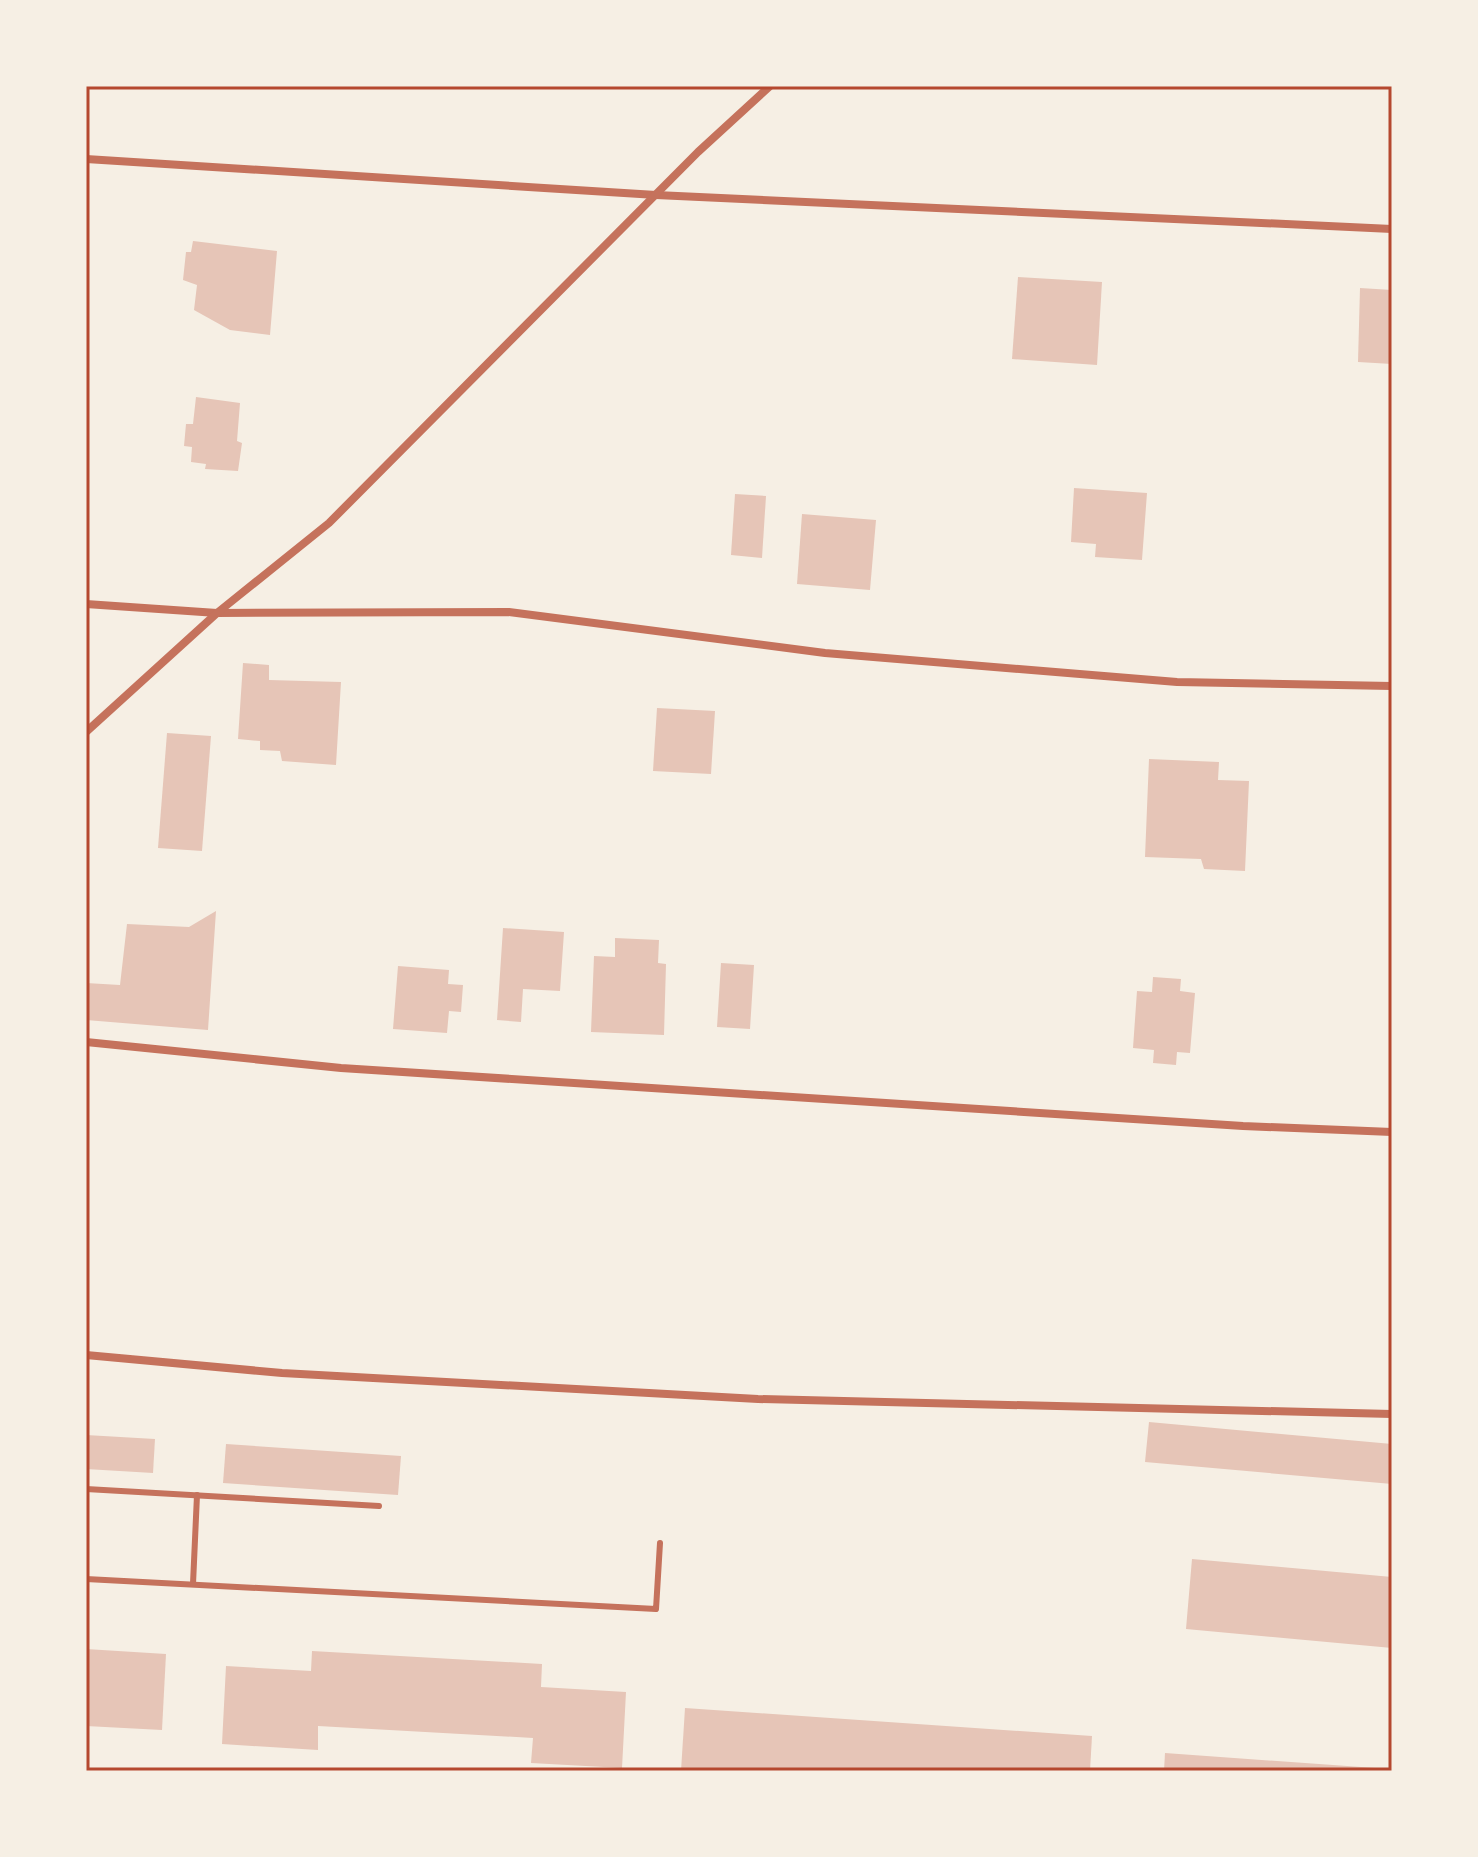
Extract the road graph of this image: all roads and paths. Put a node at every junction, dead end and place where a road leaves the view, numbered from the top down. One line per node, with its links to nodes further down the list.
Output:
1 (770, 86): 3 (street)
2 (86, 159): 3 (street)
3 (656, 195): 4 (street); 6 (street)
4 (1392, 229)
5 (86, 604): 6 (street)
6 (217, 613): 7 (street); 8 (street)
7 (1392, 686)
8 (86, 732)
9 (86, 1042): 10 (street)
10 (1392, 1132)
11 (86, 1355): 12 (street)
12 (1392, 1414)
13 (86, 1489): 14 (lane)
14 (197, 1495): 15 (lane); 18 (lane)
15 (379, 1506)
16 (660, 1543): 18 (lane)
17 (86, 1579): 18 (lane)
18 (193, 1584)

